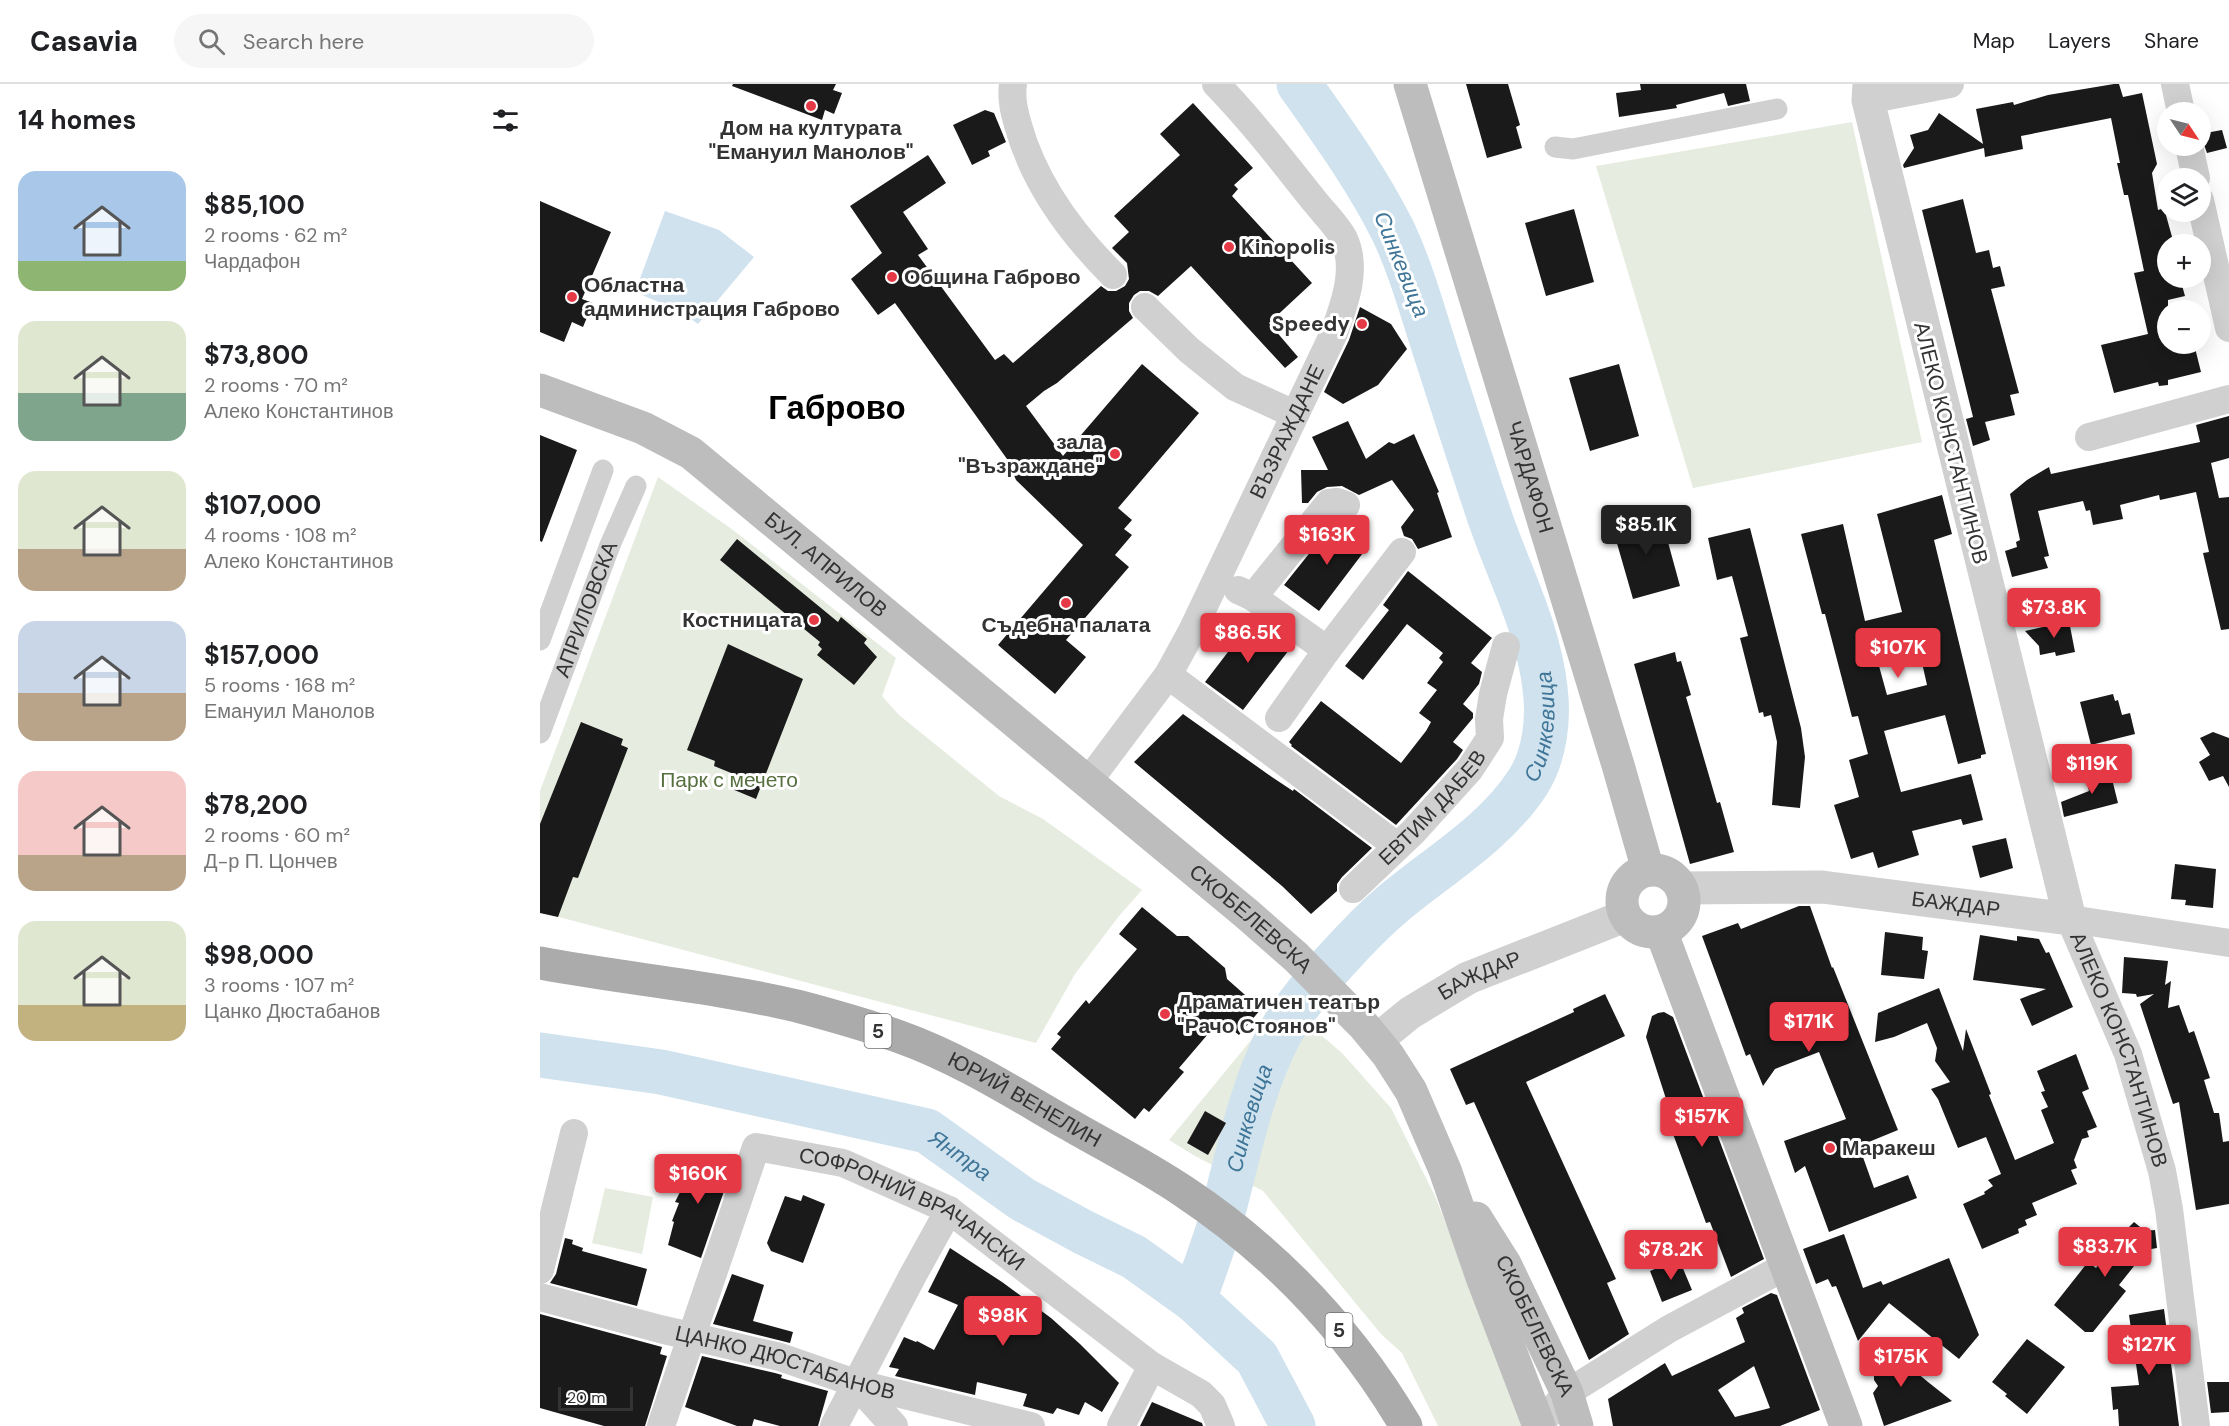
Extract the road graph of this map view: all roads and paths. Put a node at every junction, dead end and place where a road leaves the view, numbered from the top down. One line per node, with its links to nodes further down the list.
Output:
1 (1012, 84): 11 (street)
2 (1216, 84): 16 (street, ВЪЗРАЖДАНЕ)
3 (1410, 84): 32 (main road, ЧАРДАФОН)
4 (1950, 84): 6 (street)
5 (2175, 84): 7 (street)
6 (1868, 92): 36 (street, АЛЕКО КОНСТАНТИНОВ)
7 (2179, 102)
8 (1777, 109): 9 (street)
9 (1555, 147)
10 (2205, 222): 13 (street)
11 (1113, 275)
12 (1145, 307): 16 (street)
13 (2229, 328)
14 (540, 390): 30 (main road, БУЛ. АПРИЛОВ)
15 (2229, 399): 17 (street)
16 (1294, 414): 22 (street, ВЪЗРАЖДАНЕ)
17 (2089, 437)
18 (603, 470): 24 (street, АПРИЛОВСКА)
19 (636, 486): 29 (street, АПРИЛОВСКА)
20 (1346, 505): 23 (street)
21 (1402, 552): 26 (street)
22 (1218, 579): 23 (street); 27 (street, ВЪЗРАЖДАНЕ)
23 (1253, 597): 26 (street)
24 (540, 640)
25 (1506, 646): 31 (street, ЕВТИМ ДАБЕВ)
26 (1327, 650): 28 (street)
27 (1168, 675): 30 (street, ВЪЗРАЖДАНЕ); 31 (street)
28 (1279, 718)
29 (540, 733)
30 (1087, 783): 40 (main road, СКОБЕЛЕВСКА)
31 (1397, 846): 34 (street, ЕВТИМ ДАБЕВ)
32 (1648, 870): 33 (main road); 35 (main road)
33 (1681, 888): 36 (street, БАЖДАР); 37 (main road)
34 (1353, 889)
35 (1625, 916): 37 (main road); 40 (street, БАЖДАР)
36 (2070, 919): 38 (street, БАЖДАР); 62 (street, АЛЕКО КОНСТАНТИНОВ)
37 (1661, 931): 44 (main road)
38 (2229, 943)
39 (540, 963): 58 (main road, ЮРИЙ ВЕНЕЛИН / 5)
40 (1369, 1032): 42 (main road, СКОБЕЛЕВСКА)
41 (574, 1133): 45 (street)
42 (1446, 1170): 50 (main road, СКОБЕЛЕВСКА); 59 (main road, СКОБЕЛЕВСКА)
43 (949, 1210): 47 (street, СОФРОНИЙ ВРАЧАНСКИ); 48 (street, СОФРОНИЙ ВРАЧАНСКИ); 49 (street)
44 (1786, 1266): 50 (street); 61 (main road)
45 (540, 1270)
46 (540, 1297): 47 (street, ЦАНКО ДЮСТАБАНОВ)
47 (692, 1335): 49 (street, ЦАНКО ДЮСТАБАНОВ); 52 (street)
48 (1152, 1366): 56 (street); 57 (street, СОФРОНИЙ ВРАЧАНСКИ)
49 (855, 1383): 51 (street, ЦАНКО ДЮСТАБАНОВ); 53 (street); 54 (street)
50 (1567, 1393): 59 (street); 60 (main road, СКОБЕЛЕВСКА)
51 (943, 1416): 55 (street, ЦАНКО ДЮСТАБАНОВ)
52 (661, 1426)
53 (834, 1426)
54 (894, 1426)
55 (1030, 1426)
56 (1120, 1426)
57 (1221, 1426)
58 (1406, 1426)
59 (1540, 1426)
60 (1576, 1426)
61 (1846, 1426)
62 (2196, 1426)

